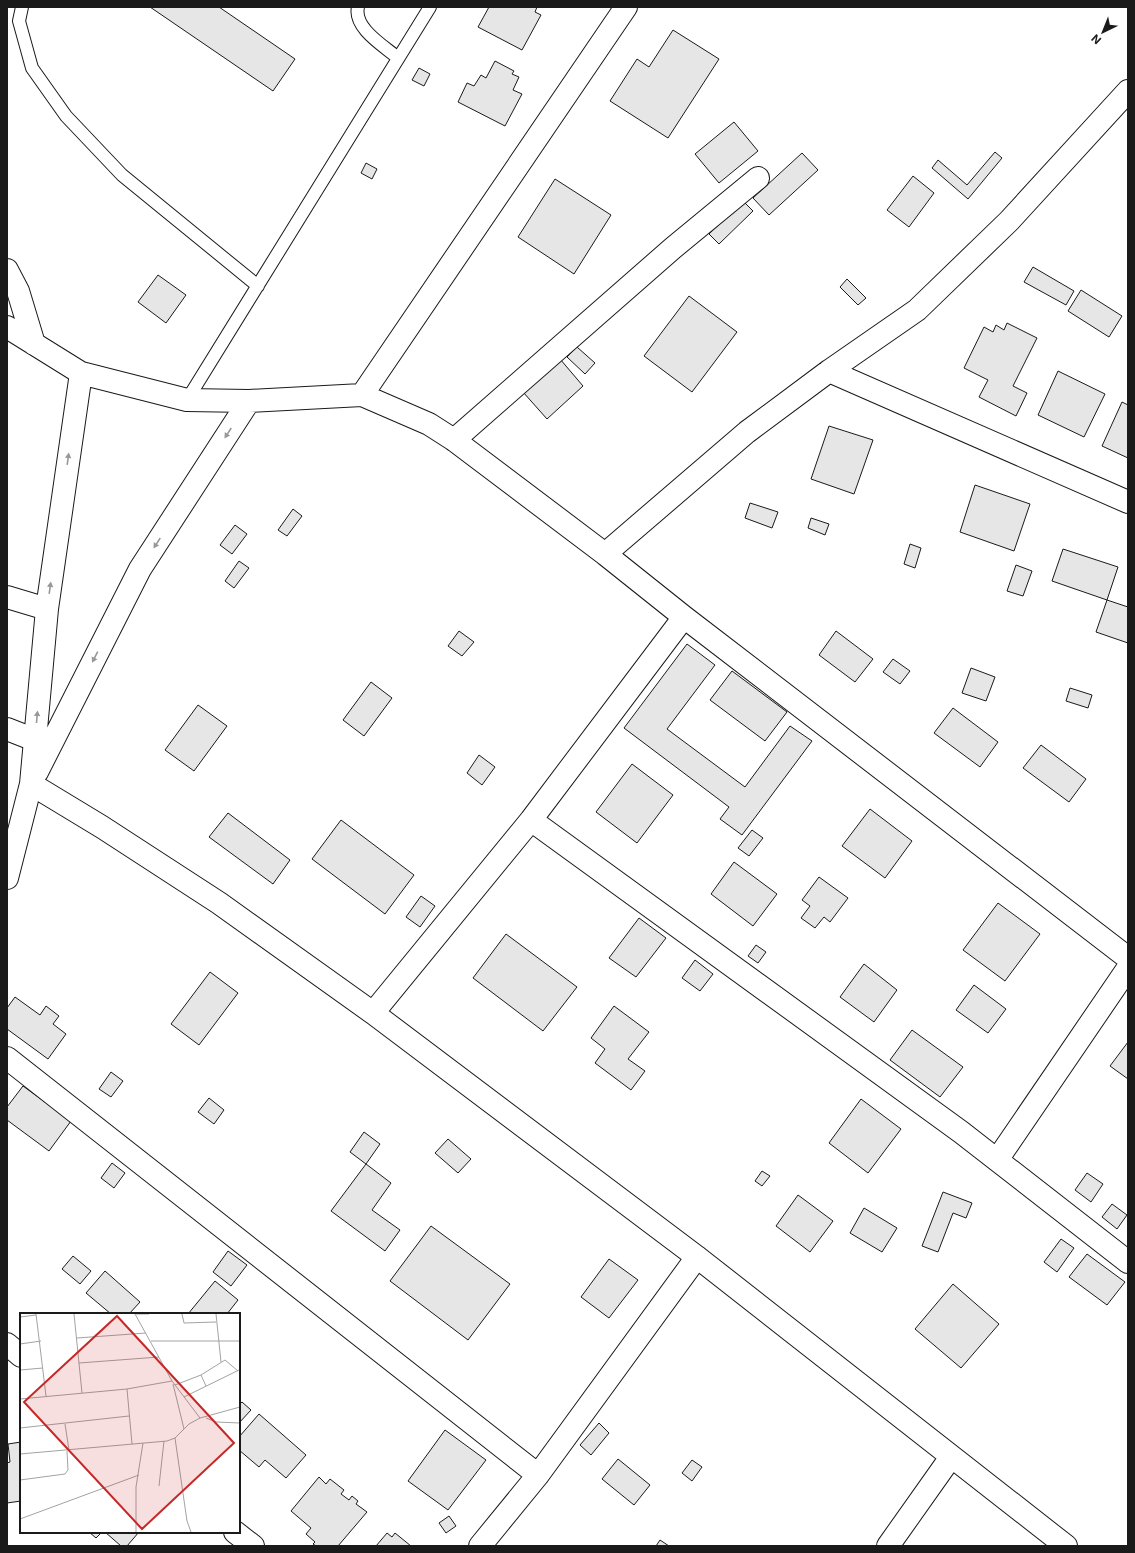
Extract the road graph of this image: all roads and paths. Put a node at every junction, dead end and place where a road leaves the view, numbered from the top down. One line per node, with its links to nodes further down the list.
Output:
1 (22, 7): 9 (lane)
2 (358, 7): 5 (lane)
3 (430, 7): 5 (lane)
4 (626, 7): 14 (street)
5 (398, 58): 9 (lane)
6 (1128, 91): 12 (street)
7 (758, 178): 17 (street)
8 (7, 270): 11 (street)
9 (258, 286): 15 (lane)
10 (7, 327): 11 (street)
11 (34, 344): 13 (street)
12 (829, 370): 18 (street); 19 (street)
13 (81, 372): 15 (street); 21 (street, one-way to 13)
14 (362, 395): 16 (street); 17 (street)
15 (187, 400): 16 (street)
16 (249, 401): 25 (street, one-way to 25)
17 (454, 440): 19 (street)
18 (1128, 502)
19 (605, 554): 22 (street)
20 (7, 597): 21 (street)
21 (47, 609): 24 (street, one-way to 21)
22 (684, 617): 26 (street); 28 (street)
23 (7, 729): 24 (street)
24 (35, 740): 25 (street)
25 (31, 784): 27 (street); 30 (street)
26 (531, 820): 30 (street); 32 (street)
27 (7, 878)
28 (1128, 958)
29 (1128, 968): 32 (street)
30 (373, 1013): 33 (street)
31 (7, 1058): 38 (street)
32 (997, 1160): 34 (street)
33 (697, 1257): 37 (street); 38 (street)
34 (1128, 1262)
35 (7, 1344): 36 (street)
36 (20, 1355)
37 (951, 1457): 42 (street); 43 (street)
38 (538, 1475): 41 (street)
39 (236, 1533): 40 (street)
40 (253, 1546)
41 (480, 1546)
42 (888, 1546)
43 (1066, 1546)

